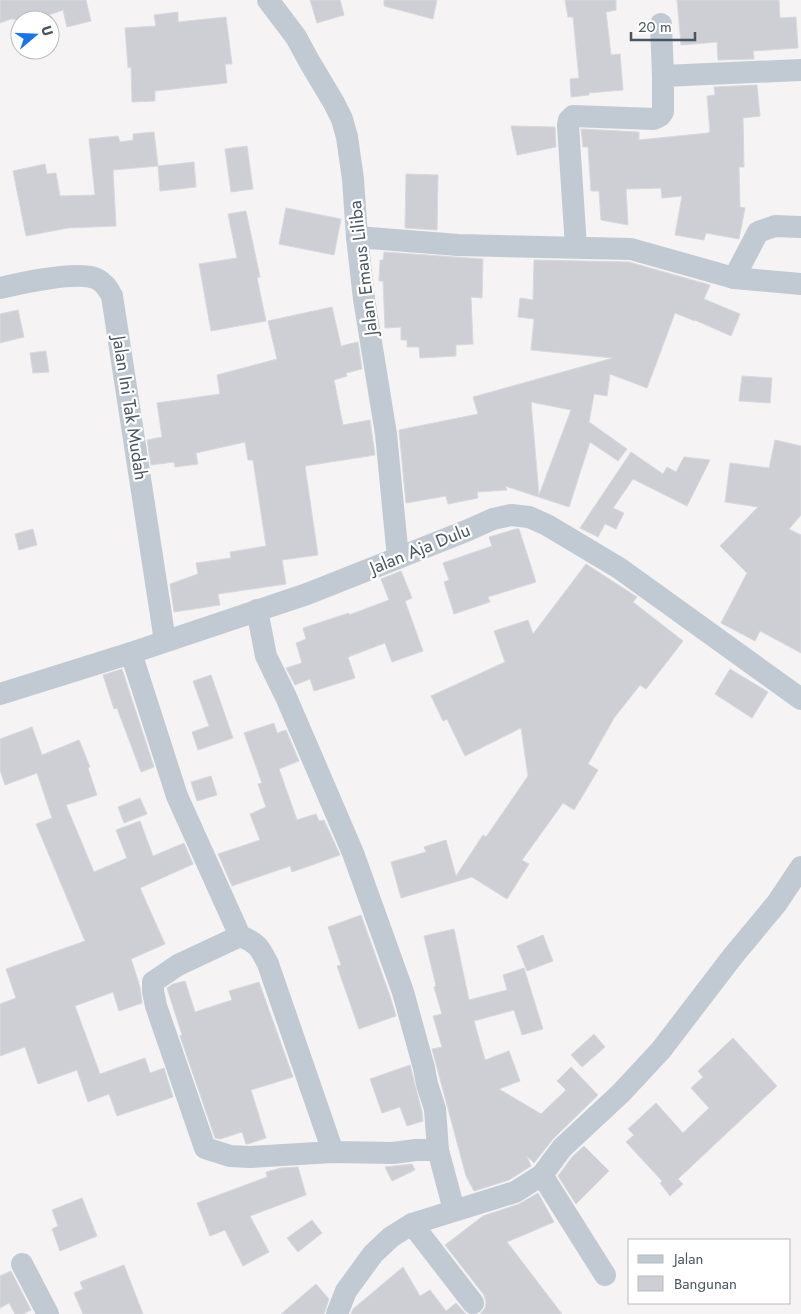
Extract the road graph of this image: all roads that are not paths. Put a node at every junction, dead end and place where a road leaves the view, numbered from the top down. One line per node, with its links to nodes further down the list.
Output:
1 (268, 0): 6 (street, Jalan Emaus Liliba)
2 (661, 24): 4 (street)
3 (801, 70): 4 (street)
4 (663, 76): 7 (street)
5 (801, 227): 8 (street)
6 (356, 238): 7 (street); 11 (street, Jalan Emaus Liliba)
7 (576, 247): 8 (street)
8 (734, 278): 9 (street)
9 (801, 284)
10 (0, 288): 13 (street, Jalan Ini Tak Mudah)
11 (398, 558): 12 (street, Jalan Aja Dulu); 16 (street, Jalan Aja Dulu)
12 (257, 610): 13 (street, Jalan Aja Dulu); 19 (street)
13 (165, 641): 14 (street, Jalan Aja Dulu)
14 (131, 653): 15 (street, Jalan Aja Dulu); 18 (street)
15 (0, 694)
16 (801, 699)
17 (801, 867): 21 (street)
18 (240, 936): 20 (street); 20 (street)
19 (438, 1150): 20 (street); 22 (street)
20 (333, 1152)
21 (542, 1175): 22 (street); 25 (street)
22 (454, 1210): 23 (street)
23 (412, 1224): 26 (street); 28 (street)
24 (22, 1264): 27 (street)
25 (605, 1275)
26 (473, 1303)
27 (48, 1314)
28 (338, 1314)

